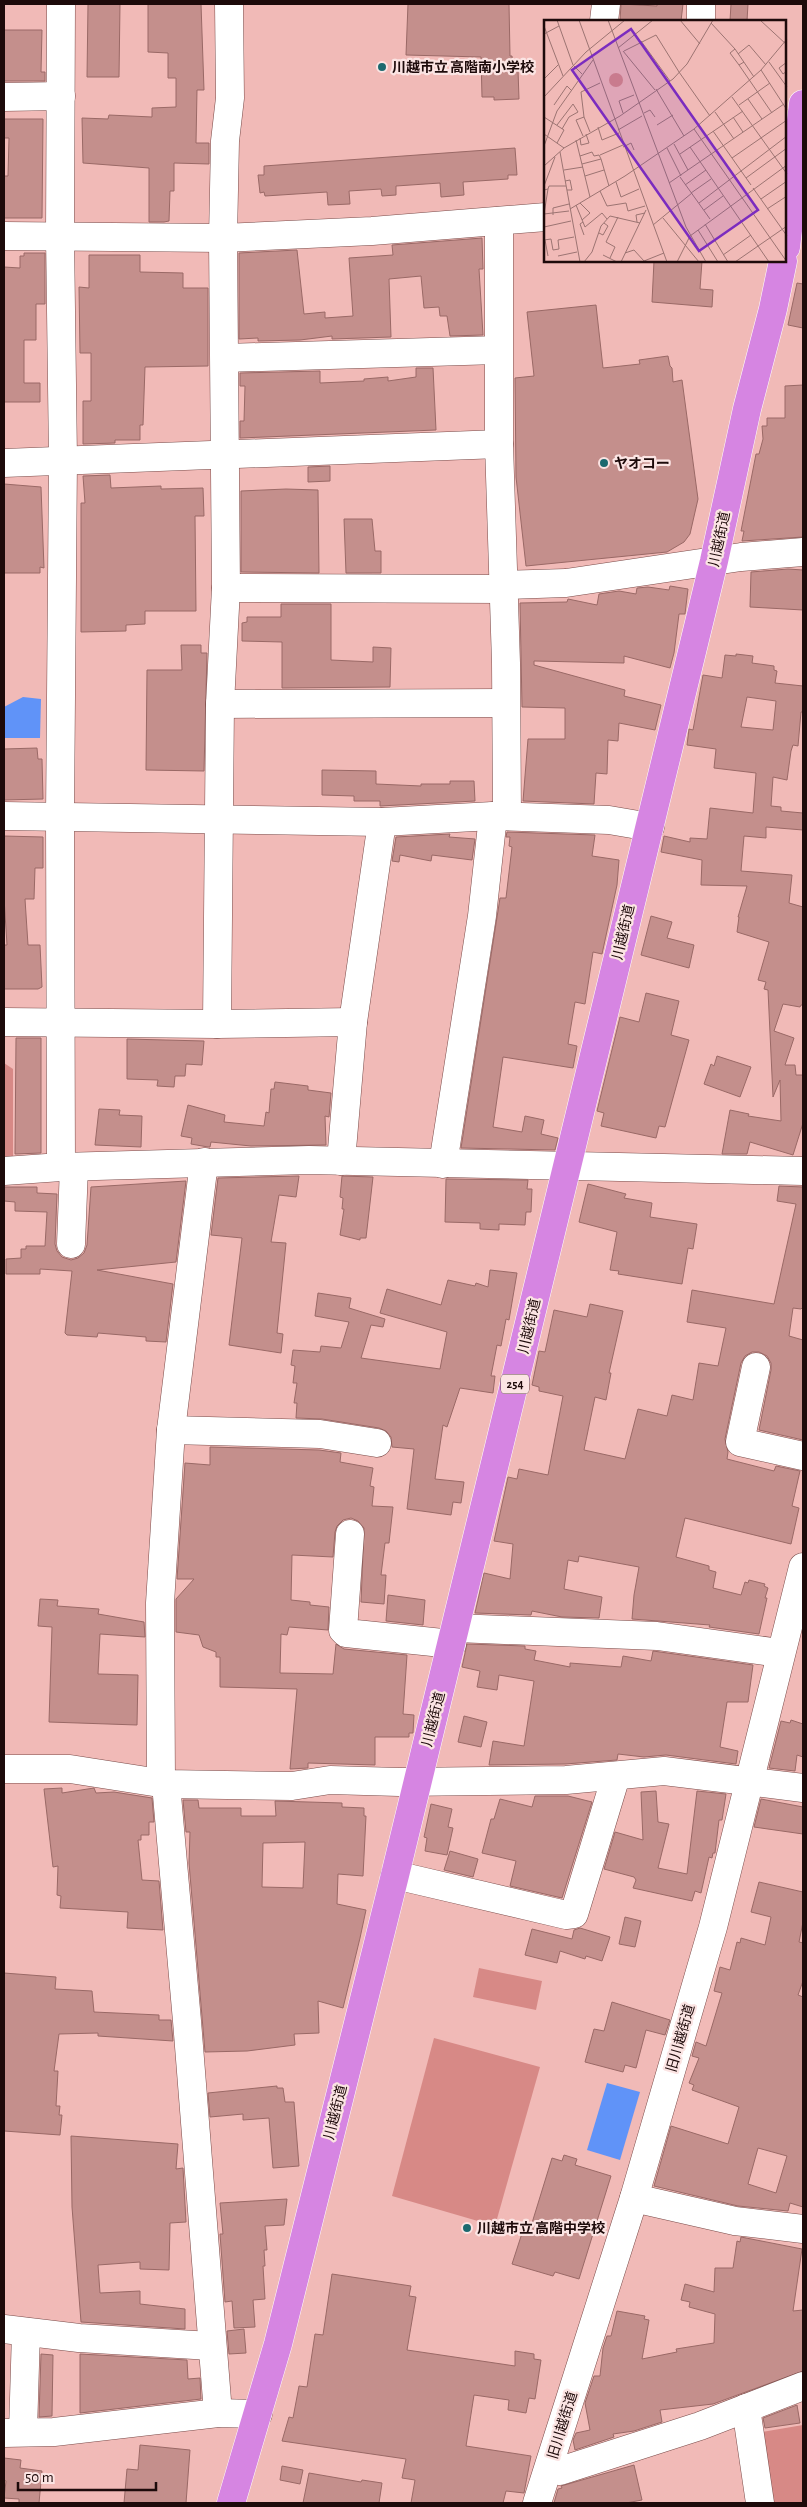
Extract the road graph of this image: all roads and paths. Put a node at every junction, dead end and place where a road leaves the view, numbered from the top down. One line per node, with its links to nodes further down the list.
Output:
1 (61, 4): 7 (street)
2 (229, 4): 15 (street)
3 (606, 4): 5 (street)
4 (701, 4): 6 (street)
5 (604, 20)
6 (700, 20)
7 (61, 96): 8 (street); 14 (street)
8 (4, 97)
9 (803, 104): 10 (highway)
10 (794, 199): 16 (highway)
11 (544, 217): 12 (street)
12 (499, 221): 15 (street); 18 (street)
13 (4, 236): 14 (street)
14 (60, 236): 15 (street); 22 (street)
15 (223, 238): 19 (street)
16 (787, 241)
17 (783, 262): 25 (highway, 川越街道 / 254)
18 (498, 350): 19 (street); 20 (street)
19 (225, 358): 21 (street)
20 (499, 444): 21 (street); 26 (street)
21 (226, 453): 22 (street); 27 (street)
22 (63, 459): 23 (street); 31 (street)
23 (4, 462)
24 (803, 552): 25 (street)
25 (714, 562): 26 (street); 35 (highway, 川越街道 / 254)
26 (504, 587): 27 (street); 29 (street)
27 (226, 588): 28 (street)
28 (220, 704): 29 (street); 33 (street)
29 (505, 704): 32 (street)
30 (4, 816): 31 (street)
31 (60, 816): 33 (street); 36 (street)
32 (500, 816): 34 (street); 35 (street); 42 (street)
33 (220, 819): 34 (street); 39 (street)
34 (382, 822): 38 (street)
35 (650, 827): 43 (highway, 川越街道 / 254)
36 (61, 1021): 37 (street); 39 (street); 44 (street)
37 (4, 1022)
38 (353, 1022): 39 (street); 40 (street)
39 (217, 1024)
40 (341, 1161): 41 (street); 42 (street)
41 (204, 1162): 44 (street); 49 (street)
42 (442, 1164): 43 (street)
43 (568, 1165): 46 (street); 55 (highway, 川越街道 / 254)
44 (67, 1167): 45 (street); 47 (street)
45 (4, 1171)
46 (803, 1171)
47 (71, 1244)
48 (756, 1367): 51 (street)
49 (171, 1430): 50 (street); 61 (street)
50 (377, 1444)
51 (803, 1456)
52 (350, 1534): 55 (street)
53 (803, 1567): 54 (street, 旧川越街道)
54 (796, 1621): 56 (street, 旧川越街道)
55 (454, 1636): 56 (street); 59 (highway, 川越街道 / 254)
56 (780, 1653): 60 (street, 旧川越街道)
57 (4, 1768): 61 (street)
58 (616, 1776): 59 (street); 60 (street); 63 (street)
59 (418, 1782): 61 (street); 63 (highway, 川越街道 / 254)
60 (748, 1782): 62 (street); 64 (street, 旧川越街道)
61 (164, 1783): 67 (street)
62 (803, 1788)
63 (395, 1875): 71 (highway, 川越街道 / 254)
64 (634, 2198): 65 (street); 73 (street, 旧川越街道)
65 (803, 2229)
66 (15, 2330): 67 (street); 72 (street)
67 (211, 2346): 70 (street)
68 (803, 2386): 69 (street)
69 (746, 2408): 73 (street); 76 (street)
70 (218, 2413): 71 (street); 72 (street)
71 (258, 2414): 74 (highway, 川越街道 / 254)
72 (13, 2433)
73 (549, 2468): 75 (street, 旧川越街道)
74 (230, 2503)
75 (537, 2503)
76 (760, 2503)

